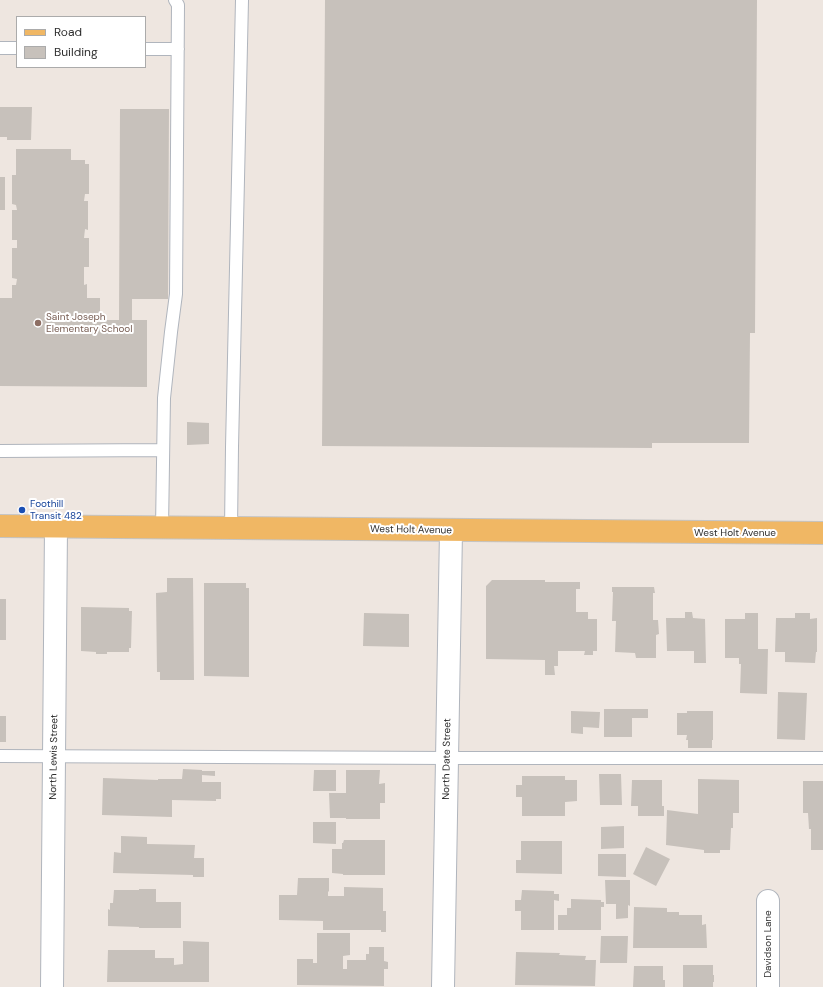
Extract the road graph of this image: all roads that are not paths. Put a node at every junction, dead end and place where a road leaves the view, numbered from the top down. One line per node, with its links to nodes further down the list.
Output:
1 (175, 0): 6 (lane)
2 (242, 0): 12 (lane)
3 (0, 48): 4 (lane)
4 (16, 48)
5 (146, 49): 6 (lane)
6 (178, 49): 8 (lane)
7 (0, 450): 8 (lane)
8 (163, 450): 11 (lane)
9 (0, 526): 10 (main road, West Holt Avenue)
10 (56, 527): 11 (main road, West Holt Avenue); 16 (street, North Lewis Street)
11 (162, 528): 12 (main road, West Holt Avenue)
12 (231, 529): 13 (main road, West Holt Avenue)
13 (451, 531): 14 (main road, West Holt Avenue); 17 (street, North Date Street)
14 (823, 533)
15 (0, 756): 16 (lane)
16 (54, 756): 17 (lane); 20 (street, North Lewis Street)
17 (447, 758): 18 (lane); 21 (street, North Date Street)
18 (823, 758)
19 (768, 901): 22 (street, Davidson Lane)
20 (52, 987)
21 (443, 987)
22 (768, 987)

